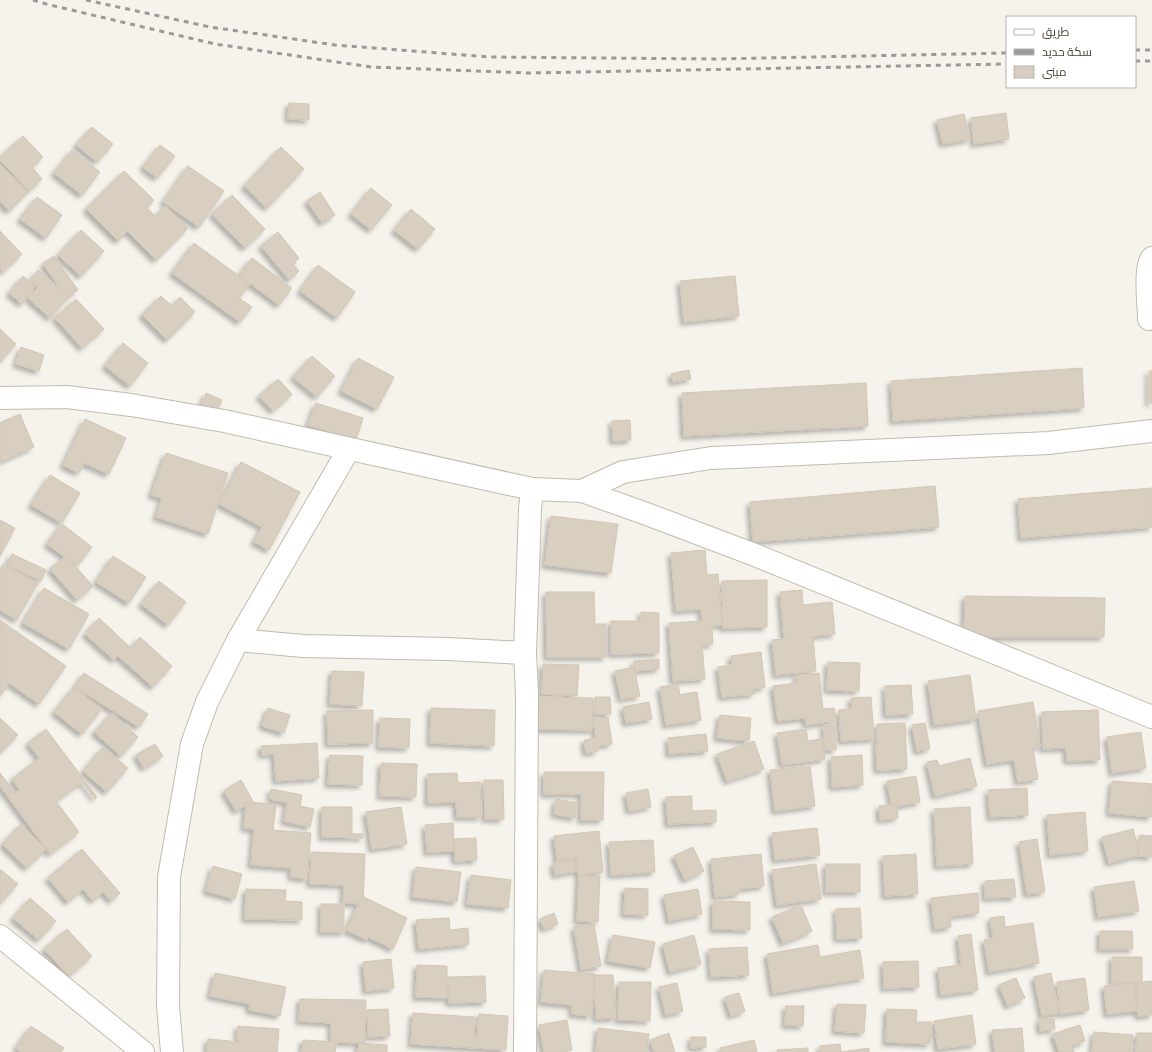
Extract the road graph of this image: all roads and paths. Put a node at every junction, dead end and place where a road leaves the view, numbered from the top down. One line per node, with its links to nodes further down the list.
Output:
1 (1152, 258): 2 (street)
2 (1149, 319)
3 (0, 398): 5 (street)
4 (1152, 431): 7 (street)
5 (349, 449): 6 (street); 8 (street)
6 (532, 489): 7 (street); 9 (street)
7 (582, 491): 10 (street)
8 (238, 640): 9 (street); 13 (street)
9 (525, 653): 14 (street)
10 (1152, 717)
11 (0, 936): 12 (street)
12 (143, 1052)
13 (172, 1052)
14 (525, 1052)

